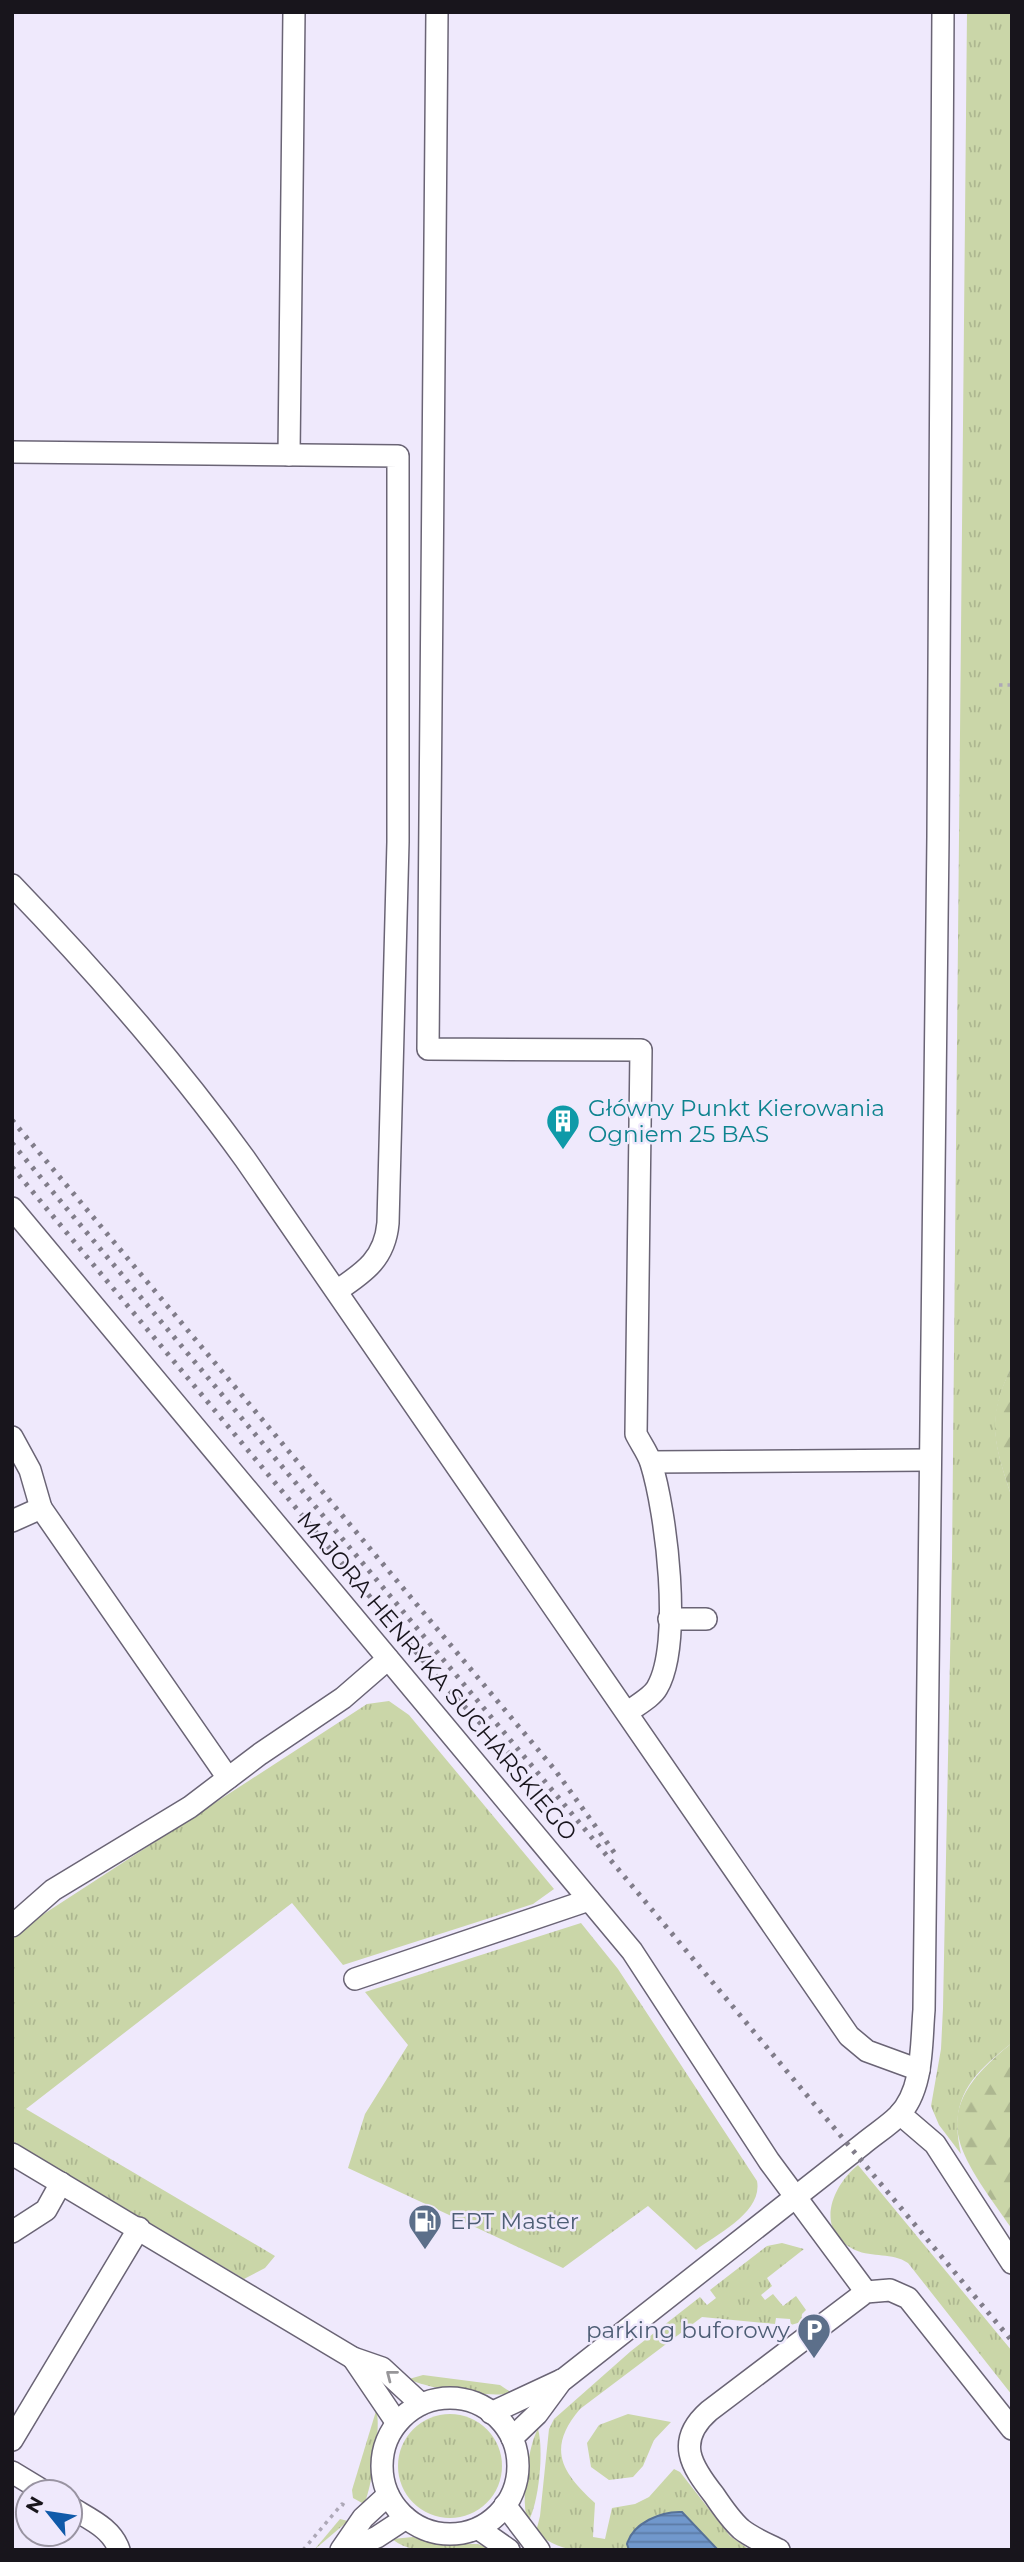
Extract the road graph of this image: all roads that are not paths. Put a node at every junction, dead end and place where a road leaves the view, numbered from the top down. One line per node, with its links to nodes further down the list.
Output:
1 (294, 12): 5 (street)
2 (438, 12): 11 (street)
3 (943, 12): 10 (street)
4 (12, 452): 5 (street)
5 (289, 454): 8 (street)
6 (12, 885): 8 (street)
7 (12, 1208): 16 (street, MAJORA HENRYKA SUCHARSKIEGO)
8 (338, 1290): 17 (street)
9 (12, 1437): 12 (street)
10 (929, 1460): 11 (street); 22 (street)
11 (651, 1462): 14 (street)
12 (41, 1508): 13 (street); 18 (street)
13 (12, 1521)
14 (669, 1619): 15 (street); 17 (street)
15 (706, 1619)
16 (388, 1659): 18 (street); 19 (street, MAJORA HENRYKA SUCHARSKIEGO)
17 (628, 1712): 22 (street)
18 (228, 1778): 20 (street)
19 (589, 1900): 21 (street); 26 (street, MAJORA HENRYKA SUCHARSKIEGO)
20 (12, 1926)
21 (355, 1979)
22 (919, 2070): 23 (street)
23 (900, 2114): 26 (street); 29 (street)
24 (12, 2154): 25 (street)
25 (61, 2183): 27 (street); 28 (street)
26 (795, 2198): 30 (street, MAJORA HENRYKA SUCHARSKIEGO); 32 (street)
27 (139, 2228): 31 (street); 38 (street)
28 (12, 2232)
29 (1012, 2263)
30 (866, 2292): 36 (street); 49 (street)
31 (353, 2358): 33 (street, one-way to 31); 35 (street)
32 (564, 2379): 34 (street); 37 (street)
33 (421, 2404): 34 (street); 35 (street)
34 (491, 2413): 37 (street)
35 (397, 2423): 39 (street)
36 (1012, 2429)
37 (512, 2438): 40 (street)
38 (12, 2440)
39 (388, 2495): 42 (street); 45 (street)
40 (505, 2505): 43 (street); 48 (street)
41 (84, 2516): 44 (street)
42 (406, 2518): 43 (street); 46 (street)
43 (478, 2529): 47 (street)
44 (119, 2550)
45 (341, 2550)
46 (348, 2550)
47 (509, 2550)
48 (539, 2550)
49 (779, 2550)

